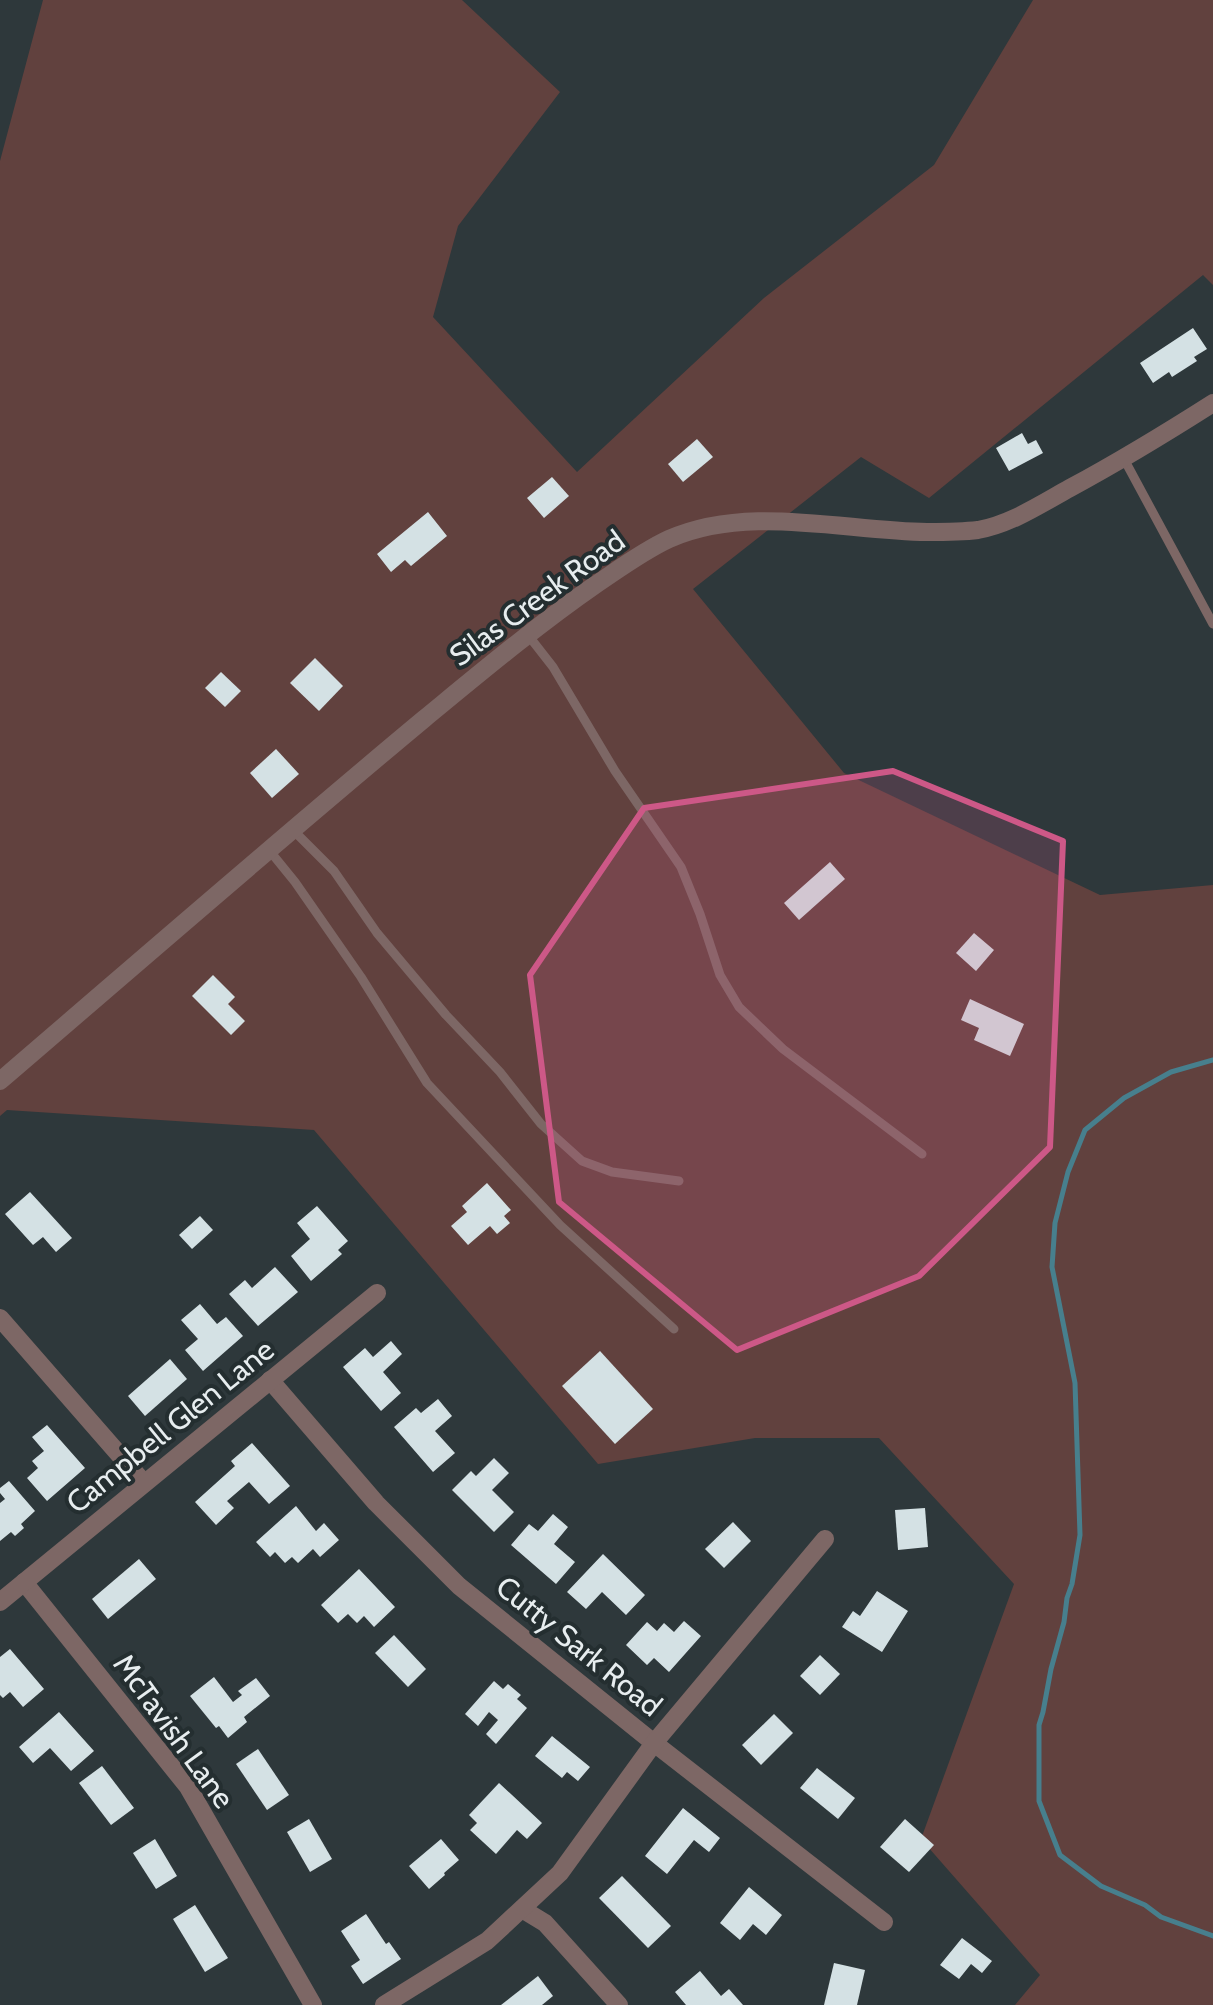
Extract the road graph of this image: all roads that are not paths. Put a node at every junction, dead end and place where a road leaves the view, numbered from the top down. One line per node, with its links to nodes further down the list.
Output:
1 (1213, 403): 2 (street, Silas Creek Road)
2 (1124, 459): 3 (lane); 4 (street, Silas Creek Road)
3 (1213, 624)
4 (528, 635): 5 (street, Silas Creek Road); 8 (lane)
5 (293, 830): 6 (street, Silas Creek Road); 9 (lane)
6 (269, 850): 7 (street, Silas Creek Road); 12 (lane)
7 (0, 1081)
8 (922, 1154)
9 (679, 1181)
10 (377, 1293): 13 (street, Campbell Glen Lane)
11 (0, 1318): 14 (street)
12 (674, 1329)
13 (270, 1380): 14 (street, Campbell Glen Lane); 18 (street, Cutty Sark Road)
14 (144, 1483): 16 (street, Campbell Glen Lane)
15 (825, 1539): 18 (street)
16 (24, 1582): 17 (street, Campbell Glen Lane); 21 (street, McTavish Lane)
17 (0, 1602)
18 (654, 1743): 19 (street); 20 (street, Cutty Sark Road)
19 (522, 1909): 22 (street); 23 (street)
20 (884, 1922)
21 (313, 2005)
22 (384, 2005)
23 (619, 2005)

